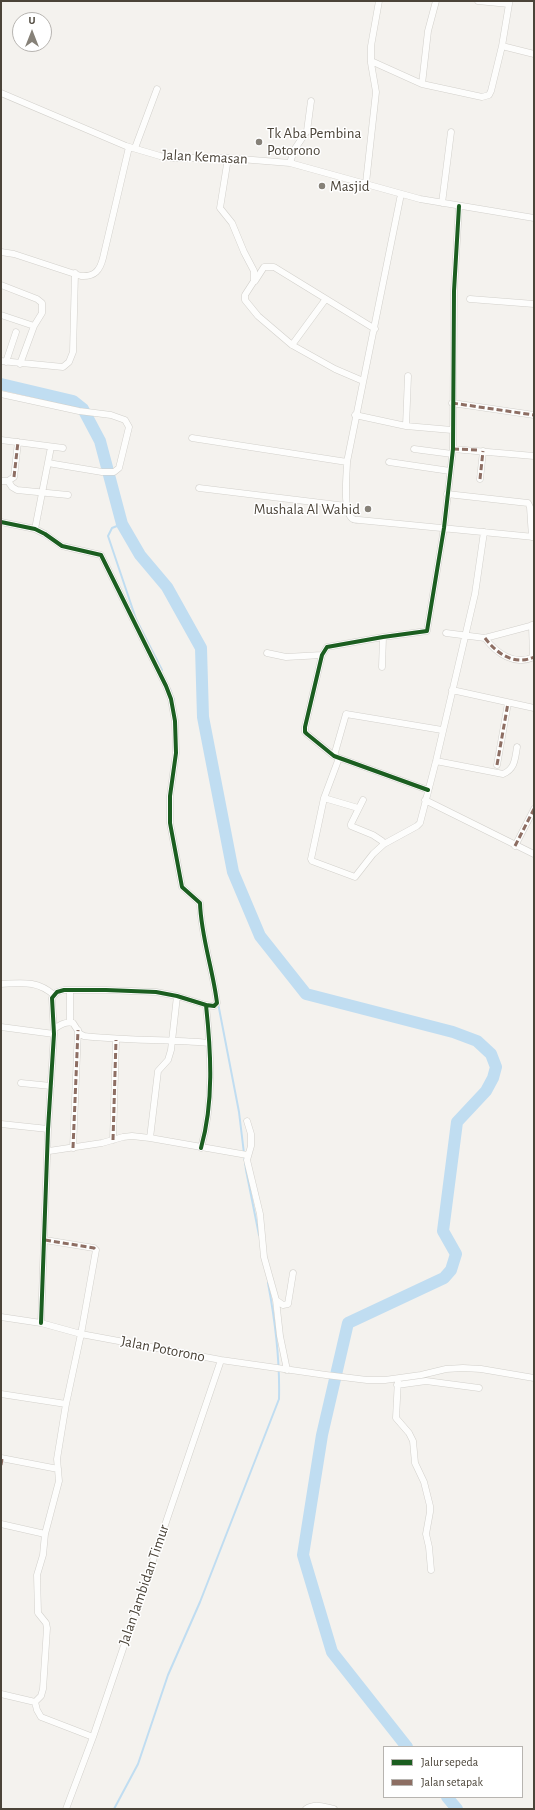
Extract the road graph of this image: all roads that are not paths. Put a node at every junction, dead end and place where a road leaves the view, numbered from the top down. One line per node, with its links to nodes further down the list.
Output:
1 (379, 1): 7 (street)
2 (436, 1): 8 (street)
3 (478, 1): 4 (street)
4 (509, 3): 5 (street)
5 (502, 46): 6 (street); 8 (street)
6 (534, 54)
7 (371, 61): 8 (street); 16 (street)
8 (422, 84)
9 (157, 89): 13 (street)
10 (1, 93): 13 (street, Jalan Kemasan)
11 (311, 101): 15 (street)
12 (451, 132): 18 (street)
13 (132, 147): 14 (street, Jalan Kemasan); 22 (street)
14 (228, 158): 15 (street, Jalan Kemasan); 23 (street)
15 (290, 163): 16 (street, Jalan Kemasan)
16 (366, 183): 17 (street, Jalan Kemasan)
17 (401, 194): 18 (street, Jalan Kemasan); 30 (street)
18 (442, 203): 19 (street, Jalan Kemasan)
19 (459, 206): 20 (street, Jalan Kemasan); 38 (street)
20 (534, 218)
21 (1, 252): 22 (street)
22 (75, 273): 34 (street)
23 (254, 281): 26 (street); 32 (street)
24 (1, 285): 29 (street)
25 (470, 298): 27 (street)
26 (325, 300): 30 (street); 32 (street)
27 (534, 304)
28 (1, 315): 29 (street)
29 (34, 326): 34 (street)
30 (375, 329): 36 (street)
31 (16, 332): 33 (street)
32 (292, 345): 36 (street)
33 (3, 362): 34 (street)
34 (20, 364)
35 (408, 376): 41 (street)
36 (363, 381): 40 (street)
37 (1, 394): 54 (street)
38 (452, 403): 39 (street); 42 (street)
39 (534, 414)
40 (355, 415): 41 (street); 52 (street)
41 (406, 426): 42 (street)
42 (452, 430): 49 (street)
43 (192, 438): 52 (street)
44 (1, 440): 45 (street)
45 (18, 442): 46 (street); 58 (street)
46 (51, 447): 47 (street); 54 (street)
47 (63, 448)
48 (414, 449): 49 (street)
49 (452, 451): 50 (street); 55 (street)
50 (483, 451): 51 (street); 56 (street)
51 (534, 456)
52 (347, 462): 63 (street)
53 (389, 462): 55 (street)
54 (48, 463): 60 (street)
55 (450, 471): 61 (street)
56 (480, 479)
57 (1, 481): 58 (street)
58 (8, 481): 60 (street)
59 (199, 488): 63 (street)
60 (42, 492): 62 (street); 66 (street)
61 (447, 494): 65 (street); 68 (street)
62 (68, 495)
63 (346, 506): 65 (street)
64 (1, 522): 66 (street)
65 (444, 528): 67 (street); 71 (street)
66 (35, 529): 99 (street)
67 (484, 532): 68 (street); 72 (street)
68 (533, 537)
69 (533, 625): 73 (street); 76 (street)
70 (446, 633): 72 (street)
71 (383, 636): 75 (street); 77 (street)
72 (465, 636): 73 (street); 78 (street)
73 (485, 638): 76 (street)
74 (268, 653): 75 (street)
75 (322, 655): 83 (street)
76 (534, 657)
77 (382, 667)
78 (452, 690): 79 (street); 81 (street)
79 (508, 703): 80 (street); 85 (street)
80 (534, 708)
81 (442, 730): 83 (street); 84 (street)
82 (517, 747): 84 (street)
83 (337, 757): 86 (street); 87 (street)
84 (436, 761): 86 (street)
85 (497, 764)
86 (428, 790): 89 (street)
87 (324, 798): 89 (street); 90 (street)
88 (363, 800): 90 (street)
89 (425, 800): 93 (street)
90 (358, 808): 92 (street)
91 (534, 809): 93 (street)
92 (382, 841)
93 (515, 846): 94 (street)
94 (534, 854)
95 (1, 984): 97 (street)
96 (70, 990): 97 (street); 98 (street); 100 (street)
97 (54, 995): 103 (street)
98 (177, 996): 99 (street); 105 (street)
99 (206, 1005): 106 (street)
100 (70, 1022): 102 (street); 103 (street)
101 (1, 1027): 103 (street)
102 (78, 1030): 104 (street); 114 (street)
103 (54, 1032): 108 (street)
104 (116, 1040): 105 (street); 113 (street)
105 (172, 1040): 106 (street); 112 (street)
106 (209, 1043): 115 (street)
107 (22, 1083): 108 (street)
108 (51, 1086): 111 (street)
109 (247, 1121): 117 (street)
110 (1, 1124): 111 (street)
111 (48, 1129): 116 (street)
112 (150, 1138): 113 (street); 115 (street)
113 (113, 1140): 114 (street)
114 (73, 1148): 116 (street)
115 (201, 1148): 117 (street)
116 (49, 1151): 118 (street)
117 (245, 1155): 120 (street)
118 (45, 1240): 122 (street); 123 (street)
119 (293, 1273): 120 (street)
120 (276, 1300): 125 (street)
121 (1, 1317): 122 (street, Jalan Potorono)
122 (42, 1323): 123 (street, Jalan Potorono)
123 (81, 1334): 124 (street, Jalan Potorono); 130 (street)
124 (221, 1360): 125 (street, Jalan Potorono); 138 (street, Jalan Jambidan Timur)
125 (285, 1370): 127 (street, Jalan Potorono)
126 (534, 1378): 127 (street)
127 (397, 1382): 128 (street); 135 (street)
128 (479, 1388)
129 (1, 1394): 130 (street)
130 (66, 1404): 132 (street)
131 (2, 1461): 132 (street)
132 (58, 1469): 134 (street)
133 (1, 1524): 134 (street)
134 (45, 1534): 137 (street)
135 (431, 1570)
136 (1, 1694): 137 (street)
137 (36, 1702): 138 (street)
138 (93, 1737): 139 (street, Jalan Jambidan Timur)
139 (66, 1809)
140 (306, 1809): 141 (street)
141 (334, 1809)

